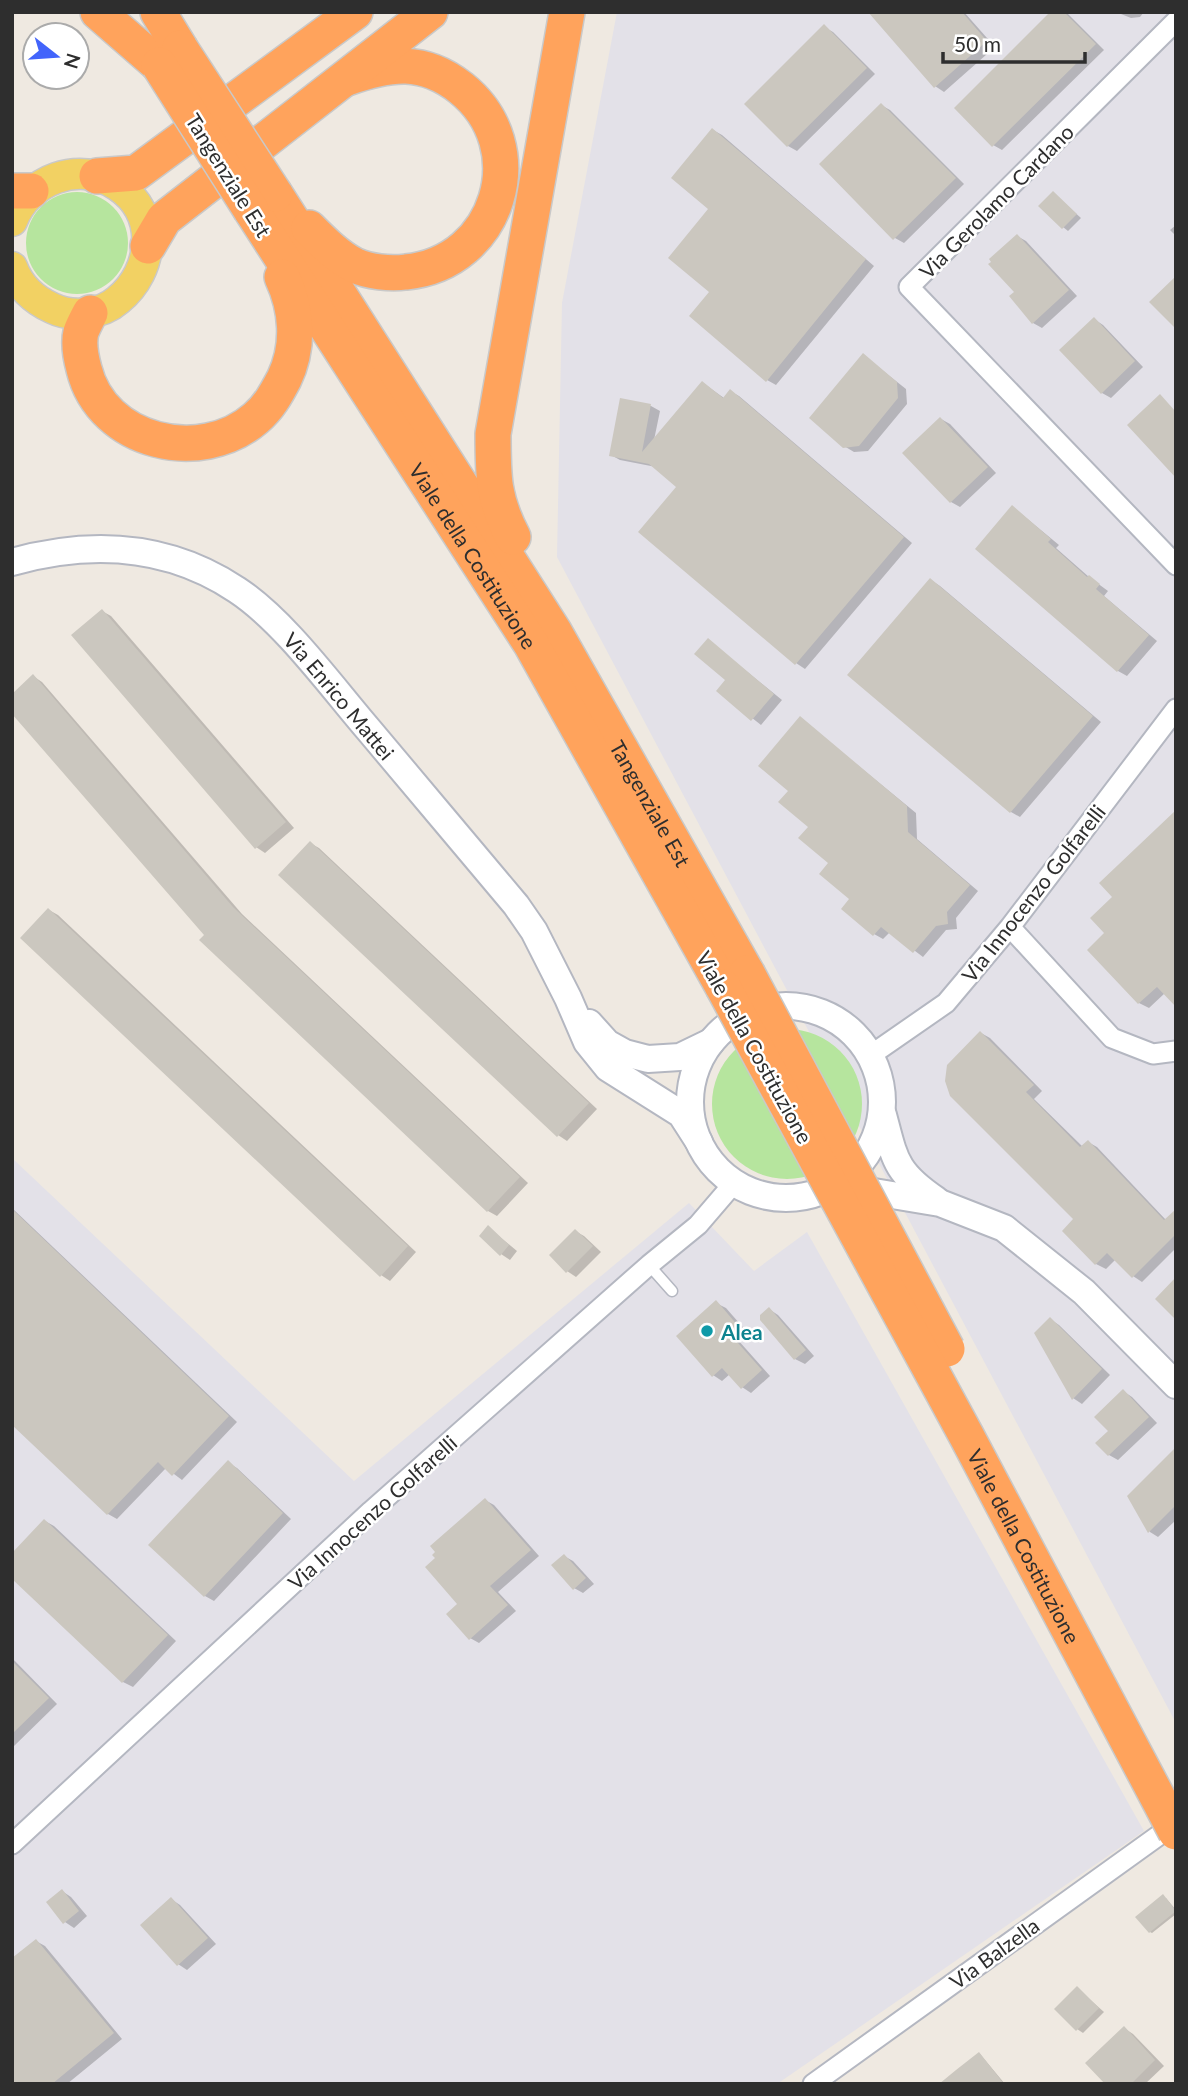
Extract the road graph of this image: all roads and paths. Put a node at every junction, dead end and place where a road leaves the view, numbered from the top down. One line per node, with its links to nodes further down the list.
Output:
1 (98, 12): 11 (highway)
2 (125, 12): 11 (highway)
3 (158, 12): 11 (highway)
4 (165, 12): 11 (highway)
5 (344, 12): 10 (highway)
6 (355, 12): 10 (highway)
7 (430, 12): 12 (highway)
8 (567, 12): 24 (highway)
9 (1176, 21): 23 (street, Via Gerolamo Cardano)
10 (321, 38): 13 (highway)
11 (170, 57): 15 (highway, Tangenziale Est, bridge)
12 (347, 78): 15 (highway); 17 (highway)
13 (97, 176): 14 (main road); 17 (main road)
14 (22, 191): 16 (main road)
15 (263, 202): 19 (highway, Tangenziale Est); 21 (highway); 24 (highway, Viale della Costituzione)
16 (12, 221)
17 (148, 246): 21 (main road)
18 (12, 267): 20 (main road)
19 (298, 284): 27 (highway, Viale della Costituzione)
20 (26, 305): 21 (main road)
21 (90, 313)
22 (12, 562): 28 (street, Via Enrico Mattei)
23 (1176, 565)
24 (555, 633): 27 (highway, Tangenziale Est)
25 (1176, 709): 26 (street, Via Innocenzo Golfarelli)
26 (1010, 927): 30 (street); 31 (street, Via Innocenzo Golfarelli)
27 (735, 980): 40 (highway, Viale della Costituzione, bridge); 42 (highway, Viale della Costituzione, bridge)
28 (568, 998): 29 (street, Via Enrico Mattei); 33 (street, Via Enrico Mattei)
29 (711, 1042): 31 (street); 33 (street)
30 (1176, 1051)
31 (871, 1055): 32 (street)
32 (883, 1113): 35 (street); 36 (street)
33 (699, 1142): 34 (street)
34 (734, 1183): 35 (street); 37 (street, Via Innocenzo Golfarelli)
35 (834, 1186): 36 (street)
36 (940, 1203): 39 (street)
37 (649, 1265): 38 (lane); 43 (street, Via Innocenzo Golfarelli)
38 (673, 1291)
39 (1176, 1385)
40 (1176, 1782)
41 (1176, 1823): 44 (street, Via Balzella)
42 (1176, 1832)
43 (12, 1844)
44 (813, 2084)

